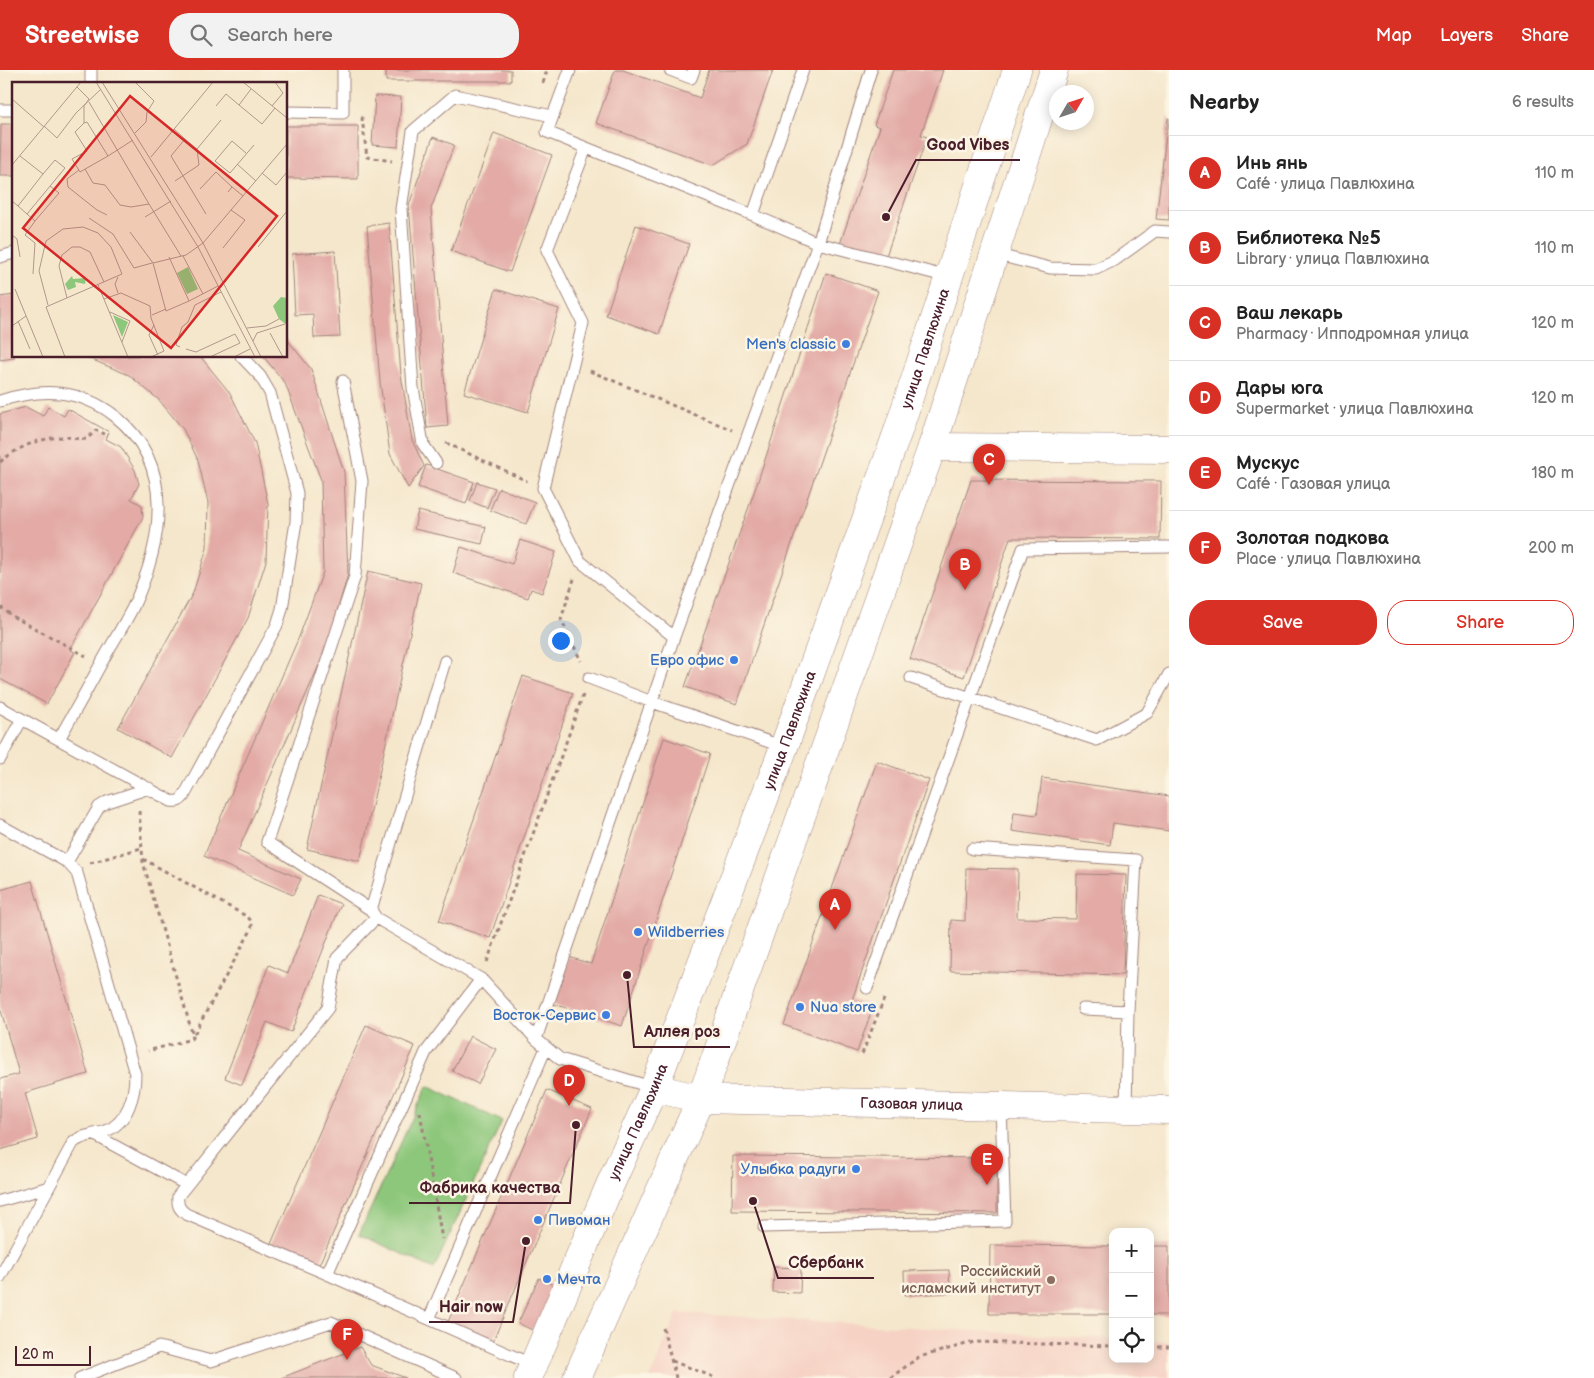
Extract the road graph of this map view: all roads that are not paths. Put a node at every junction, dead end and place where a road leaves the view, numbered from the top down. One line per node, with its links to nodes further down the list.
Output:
1 (343, 70): 9 (lane)
2 (570, 70): 10 (lane)
3 (670, 70): 4 (lane)
4 (694, 70)
5 (804, 70): 12 (lane)
6 (871, 70): 14 (lane)
7 (1017, 70): 16 (main road, улица Павлюхина)
8 (1054, 70): 15 (main road)
9 (288, 112)
10 (552, 116): 11 (lane); 22 (lane)
11 (586, 148): 12 (lane); 24 (lane)
12 (753, 215): 14 (lane)
13 (1169, 232): 15 (lane)
14 (818, 243): 16 (lane); 24 (lane)
15 (994, 254): 20 (main road)
16 (948, 277): 34 (main road, улица Павлюхина)
17 (243, 358): 36 (lane)
18 (343, 381): 40 (lane)
19 (0, 401): 33 (lane)
20 (932, 447): 21 (main road); 48 (main road)
21 (1169, 450)
22 (436, 463)
23 (1169, 548): 29 (lane)
24 (674, 637): 30 (lane)
25 (445, 660): 40 (lane)
26 (1169, 674): 29 (lane)
27 (589, 678): 30 (lane)
28 (911, 678): 29 (lane)
29 (971, 698): 42 (lane)
30 (652, 702): 34 (lane); 45 (lane)
31 (0, 707): 32 (lane)
32 (22, 719): 33 (lane); 35 (lane)
33 (59, 739): 36 (lane)
34 (784, 747): 47 (main road, улица Павлюхина)
35 (0, 759)
36 (149, 788): 39 (lane)
37 (0, 825): 39 (lane)
38 (972, 849): 44 (lane)
39 (70, 865): 52 (lane)
40 (373, 914): 41 (lane); 53 (lane)
41 (481, 979): 45 (lane); 57 (lane)
42 (867, 988)
43 (1083, 1009): 44 (lane)
44 (1128, 1011): 50 (lane)
45 (536, 1039): 46 (lane)
46 (546, 1048): 47 (lane); 59 (lane)
47 (654, 1088): 48 (main road, Газовая улица); 60 (main road, улица Павлюхина)
48 (701, 1099): 49 (main road, Газовая улица); 63 (main road)
49 (1002, 1106): 50 (main road, Газовая улица); 56 (lane)
50 (1126, 1109): 51 (main road, Газовая улица)
51 (1169, 1110)
52 (93, 1134): 53 (lane); 54 (lane)
53 (187, 1185): 57 (lane)
54 (49, 1187): 55 (lane); 58 (lane)
55 (0, 1200)
56 (764, 1227)
57 (328, 1274): 59 (lane)
58 (0, 1277)
59 (429, 1319): 60 (lane)
60 (531, 1372)
61 (80, 1378): 62 (lane)
62 (456, 1378)
63 (577, 1378)

